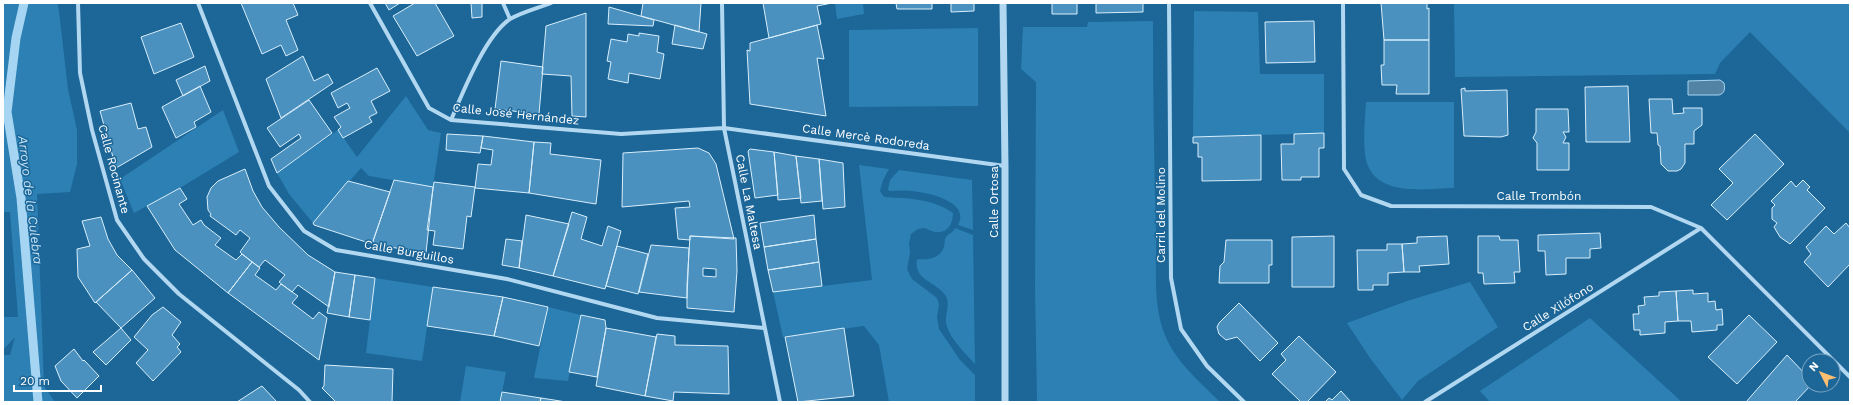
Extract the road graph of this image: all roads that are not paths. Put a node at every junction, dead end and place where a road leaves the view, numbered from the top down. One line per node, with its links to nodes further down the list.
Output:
1 (78, 3): 17 (street, Calle Rocinante)
2 (198, 3): 15 (street, Calle Burguillos)
3 (370, 3): 11 (street, Calle José Hernández)
4 (503, 3): 10 (street)
5 (551, 3): 10 (street)
6 (722, 3): 12 (street, Calle La Maltesa)
7 (1003, 3): 13 (street, Calle Ortosa)
8 (1170, 3): 20 (street, Carril del Molino)
9 (1343, 3): 14 (street, Calle Trombón)
10 (510, 19): 11 (street)
11 (451, 120): 12 (street, Calle José Hernández)
12 (724, 128): 13 (street, Calle Mercè Rodoreda); 15 (street, Calle La Maltesa)
13 (1005, 166): 19 (street, Calle Ortosa)
14 (1701, 228): 16 (street, Calle Trombón); 21 (street, Calle Xilófono)
15 (764, 328): 18 (street, Calle La Maltesa)
16 (1850, 378)
17 (310, 402)
18 (780, 402)
19 (1005, 402)
20 (1244, 402)
21 (1425, 402)

